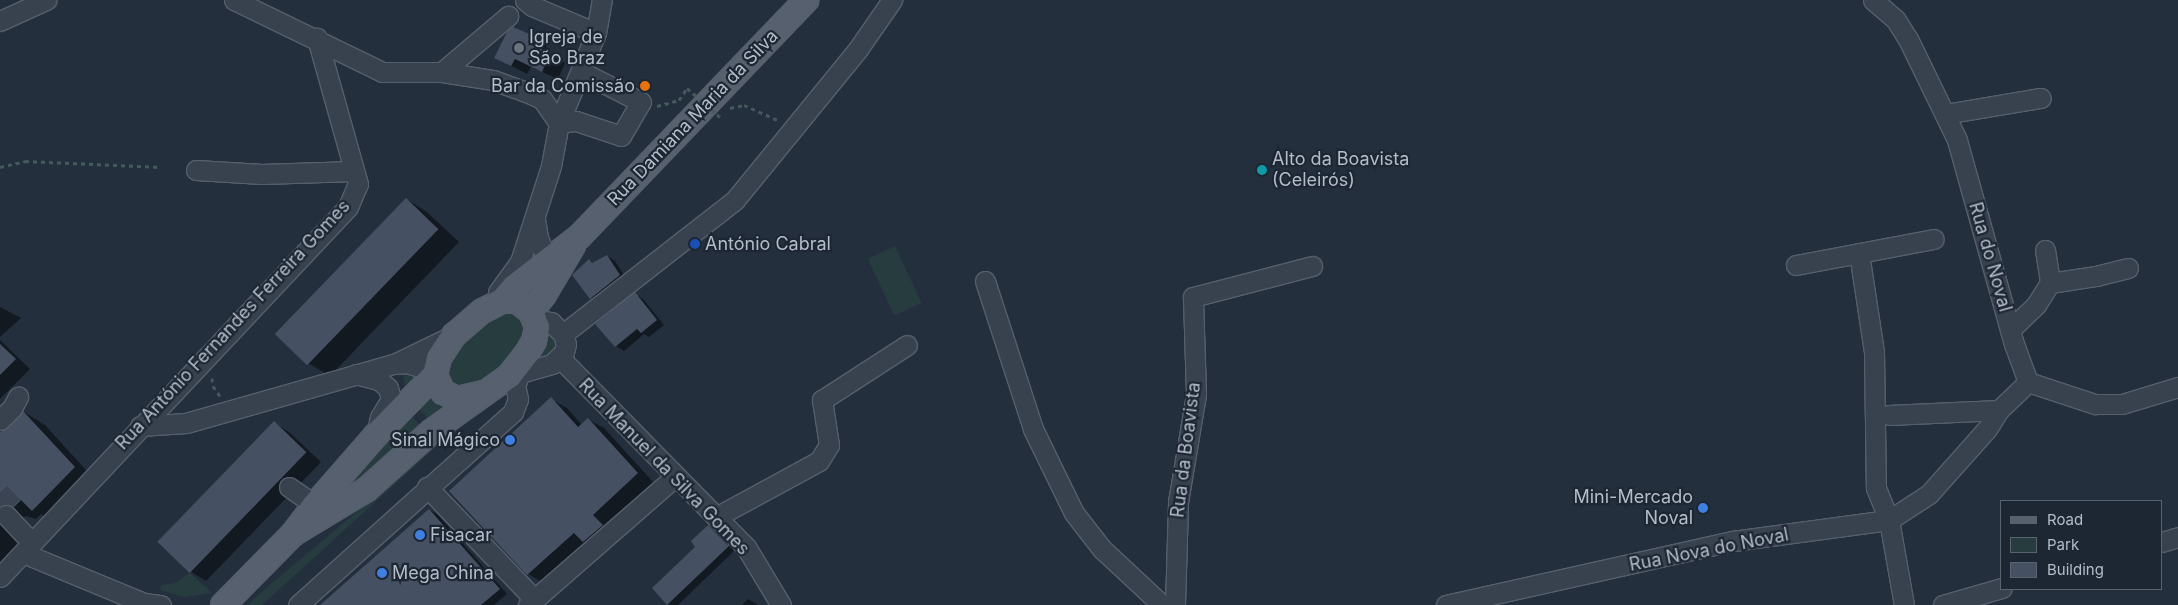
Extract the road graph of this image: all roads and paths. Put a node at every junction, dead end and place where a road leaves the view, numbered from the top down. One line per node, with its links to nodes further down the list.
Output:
1 (46, 0): 8 (street)
2 (234, 0): 10 (street)
3 (602, 0): 9 (street)
4 (806, 0): 23 (main road, Rua Damiana Maria da Silva)
5 (892, 0): 17 (street)
6 (1873, 0): 15 (street, Rua do Noval)
7 (516, 9): 9 (street); 11 (street)
8 (0, 21)
9 (596, 33): 12 (street)
10 (317, 38): 11 (street); 21 (street, Rua António Fernandes Ferreira Gomes)
11 (442, 72): 16 (street)
12 (580, 72): 16 (street); 16 (street)
13 (2041, 98): 15 (street)
14 (652, 108): 17 (path, bridge)
15 (1945, 114): 35 (street, Rua do Noval)
16 (559, 123): 22 (street)
17 (795, 128): 34 (street)
18 (161, 166): 19 (path)
19 (0, 167)
20 (196, 170): 21 (street)
21 (354, 171): 52 (street, Rua António Fernandes Ferreira Gomes)
22 (535, 219): 27 (street); 33 (street)
23 (580, 236): 27 (main road, Rua Damiana Maria da Silva); 34 (main road, Rua Damiana Maria da Silva)
24 (1934, 239): 26 (street)
25 (2045, 250): 32 (street)
26 (1859, 253): 28 (street); 60 (street)
27 (547, 259): 33 (main road, Rua Damiana Maria da Silva); 34 (street)
28 (1796, 265)
29 (1312, 266): 72 (street, Rua da Boavista)
30 (2128, 268): 32 (street)
31 (985, 281): 71 (street)
32 (2050, 283): 35 (street)
33 (495, 304): 34 (main road); 36 (main road, Rua Damiana Maria da Silva)
34 (545, 317): 38 (street); 42 (main road, Rua Damiana Maria da Silva)
35 (2010, 330): 44 (street, Rua do Noval)
36 (454, 336): 39 (street); 40 (main road, Rua Damiana Maria da Silva)
37 (907, 345): 59 (street)
38 (560, 358): 42 (street); 54 (street, Rua Manuel da Silva Gomes)
39 (393, 364): 40 (street); 41 (street)
40 (435, 373): 46 (main road, Rua Damiana Maria da Silva); 53 (main road, Rua Damiana Maria da Silva)
41 (354, 374): 52 (street); 53 (street)
42 (514, 374): 46 (main road, Rua Damiana Maria da Silva); 56 (street)
43 (212, 378): 47 (path)
44 (2028, 382): 45 (street); 49 (street)
45 (2178, 387)
46 (484, 393): 57 (main road, Rua Damiana Maria da Silva)
47 (221, 397)
48 (18, 398): 51 (street)
49 (2000, 410): 50 (street); 60 (street)
50 (1889, 415)
51 (0, 420)
52 (140, 426): 63 (street, Rua António Fernandes Ferreira Gomes)
53 (376, 436): 57 (main road, Rua Damiana Maria da Silva)
54 (676, 476): 59 (street, Rua Manuel da Silva Gomes); 66 (street)
55 (289, 487): 57 (street)
56 (427, 487): 66 (street); 69 (street)
57 (325, 507): 68 (main road, Rua Damiana Maria da Silva)
58 (10, 511): 63 (street)
59 (716, 517): 70 (street, Rua Manuel da Silva Gomes)
60 (1889, 520): 73 (street, Rua Nova do Noval); 74 (street)
61 (2178, 537): 62 (street)
62 (2163, 542)
63 (32, 543): 64 (street, Rua António Fernandes Ferreira Gomes); 67 (street)
64 (0, 576)
65 (2000, 589): 75 (street)
66 (531, 602)
67 (143, 603)
68 (223, 605)
69 (298, 605)
70 (781, 605)
71 (1162, 605)
72 (1174, 605)
73 (1446, 605)
74 (1904, 605)
75 (1943, 605)

